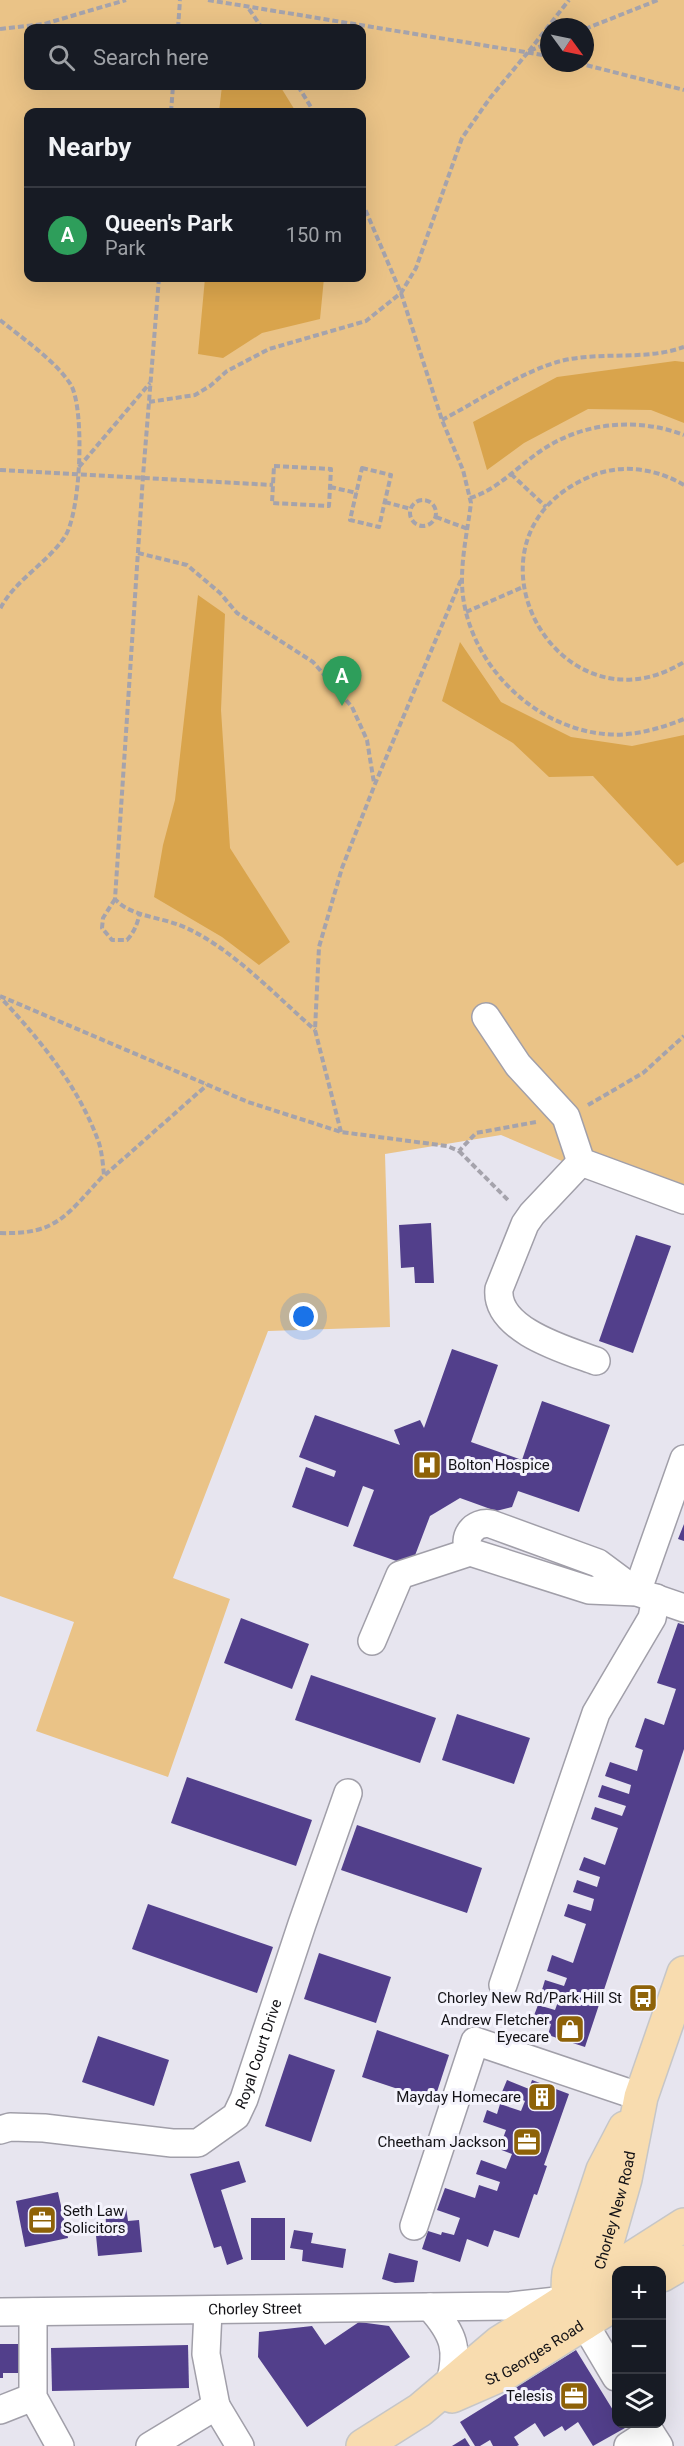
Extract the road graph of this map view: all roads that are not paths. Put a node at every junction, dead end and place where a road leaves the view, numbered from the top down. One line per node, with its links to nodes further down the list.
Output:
1 (486, 1017): 2 (street)
2 (581, 1162): 3 (street); 4 (street)
3 (684, 1200)
4 (596, 1361)
5 (684, 1458): 6 (street)
6 (647, 1595): 7 (street); 8 (street); 10 (street)
7 (684, 1608)
8 (372, 1641)
9 (348, 1793): 13 (street, Royal Court Drive)
10 (503, 1985)
11 (682, 1987): 12 (main road, Chorley New Road)
12 (641, 2097): 15 (street); 18 (main road, Chorley New Road); 23 (main road, Chorley New Road)
13 (0, 2130)
14 (684, 2225): 18 (main road)
15 (414, 2226)
16 (684, 2262): 17 (main road)
17 (666, 2273)
18 (606, 2292): 23 (main road)
19 (430, 2307): 20 (street, Chorley Street); 23 (street, Chorley Street); 25 (street)
20 (208, 2311): 22 (street, Chorley Street); 27 (street)
21 (0, 2312): 22 (street, Chorley Street)
22 (33, 2312): 26 (street)
23 (566, 2312): 24 (street); 25 (main road, St Georges Road); 29 (main road, St Georges Road)
24 (614, 2374)
25 (450, 2384): 29 (main road, St Georges Road)
26 (33, 2397): 28 (street); 30 (street)
27 (216, 2406): 31 (street); 32 (street)
28 (0, 2410)
29 (420, 2410): 33 (main road, St Georges Road)
30 (60, 2446)
31 (150, 2446)
32 (240, 2446)
33 (363, 2446)

